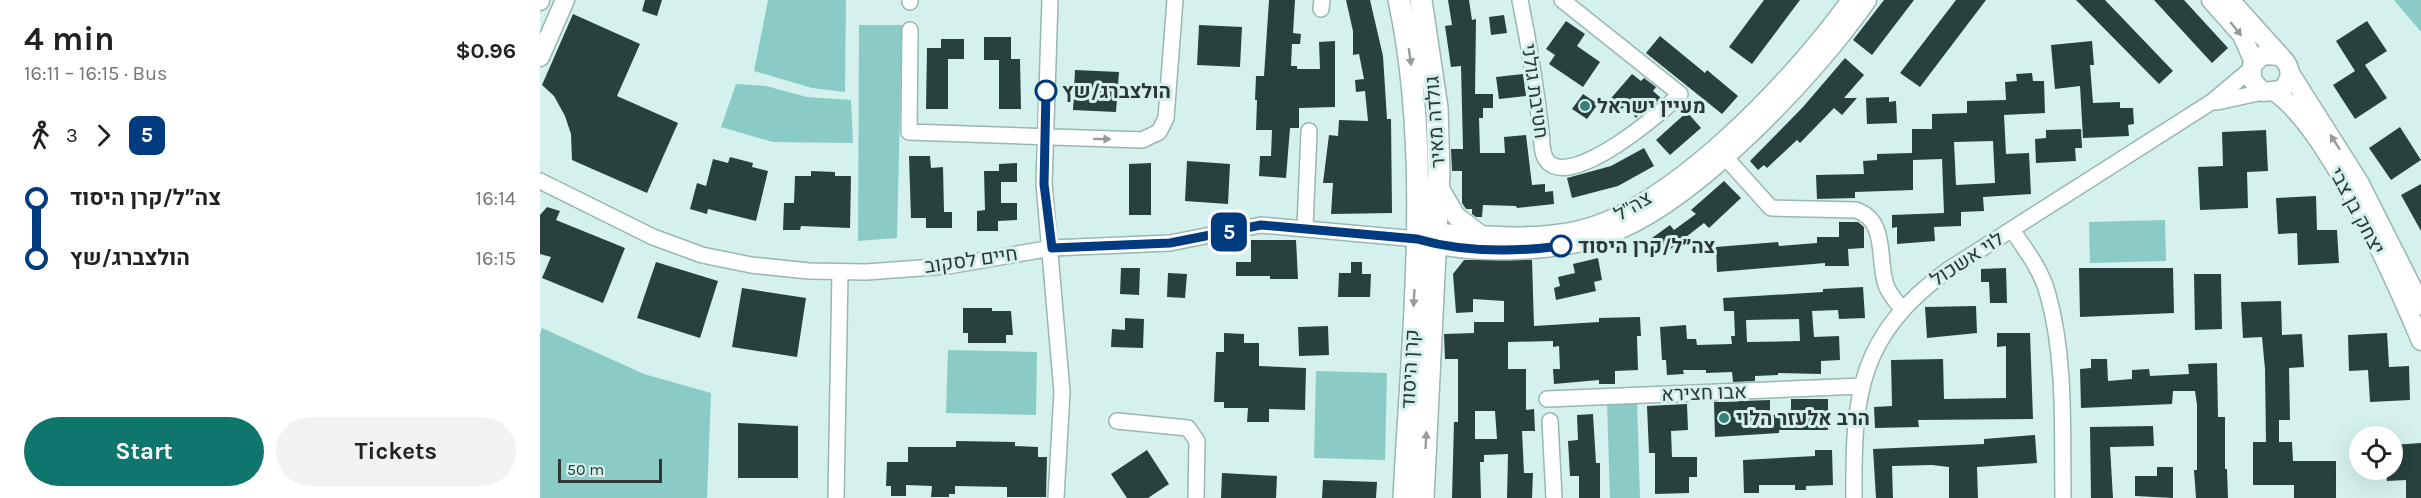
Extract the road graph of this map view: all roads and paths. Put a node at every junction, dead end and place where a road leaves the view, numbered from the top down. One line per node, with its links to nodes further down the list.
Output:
1 (565, 0): 14 (street)
2 (1050, 0): 20 (street)
3 (1175, 0): 20 (street, one-way to 3)
4 (1399, 0): 27 (main road, גולדה מאיר, one-way to 27)
5 (1421, 0): 23 (main road, גולדה מאיר)
6 (1520, 0): 7 (street, חטיבת גולני)
7 (1562, 0)
8 (1851, 0): 21 (street, צה"ל)
9 (1867, 0): 21 (street, צה"ל)
10 (2211, 0): 15 (street, one-way to 15)
11 (2230, 0): 13 (street)
12 (909, 30): 20 (street)
13 (2280, 56): 15 (street); 16 (street)
14 (540, 57)
15 (2253, 66): 17 (street); 18 (street, לוי אשכול)
16 (2290, 73): 17 (street); 30 (street, יצחק בן צבי, one-way to 16)
17 (2269, 92): 18 (street, לוי אשכול); 30 (street, יצחק בן צבי)
18 (2206, 106): 25 (street, לוי אשכול)
19 (1309, 131): 24 (street)
20 (1044, 138): 28 (street)
21 (1720, 152): 26 (street, צה"ל); 27 (street, צה"ל); 32 (street)
22 (540, 182): 29 (street, חיים לסקוב)
23 (1438, 187): 26 (street); 27 (main road, גולדה מאיר)
24 (1305, 227): 27 (street, חיים לסקוב); 28 (street, חיים לסקוב)
25 (2012, 230): 32 (street, לוי אשכול); 45 (street)
26 (1481, 235): 27 (street, צה"ל)
27 (1431, 239): 41 (main road, קרן היסוד, one-way to 41); 42 (main road, קרן היסוד, one-way to 27)
28 (1052, 248): 29 (street, חיים לסקוב); 39 (street)
29 (840, 272): 38 (street)
30 (2411, 285): 31 (street, יצחק בן צבי); 33 (street, יצחק בן צבי)
31 (2421, 305)
32 (1902, 309): 34 (street, לוי אשכול)
33 (2421, 341)
34 (1862, 386): 35 (street, אבו חצירא); 44 (street, לוי אשכול)
35 (1547, 399)
36 (1117, 421): 40 (street)
37 (1550, 421): 43 (street)
38 (836, 498)
39 (1056, 498)
40 (1196, 498)
41 (1404, 498)
42 (1423, 498)
43 (1554, 498)
44 (1854, 498)
45 (2063, 498)

